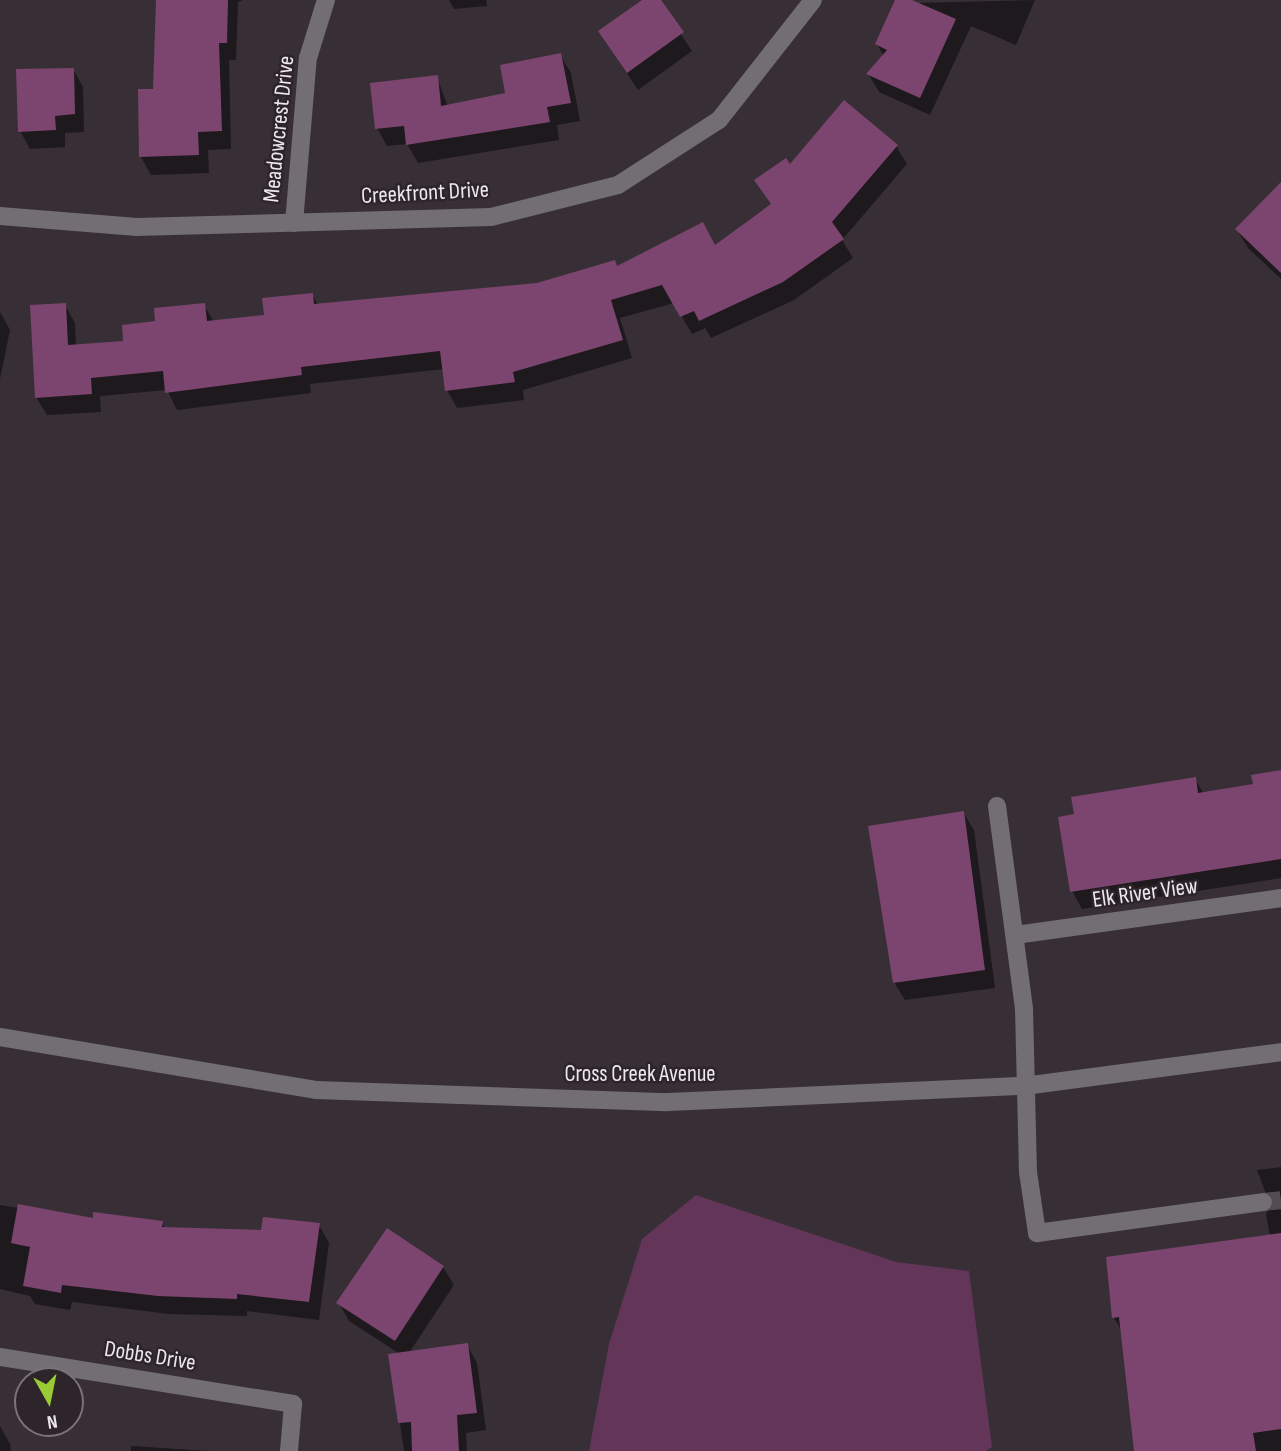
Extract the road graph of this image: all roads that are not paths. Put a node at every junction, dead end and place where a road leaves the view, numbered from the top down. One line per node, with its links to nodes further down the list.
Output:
1 (326, 0): 4 (street, Meadowcrest Drive)
2 (813, 0): 4 (street, Creekfront Drive)
3 (0, 216): 4 (street, Creekfront Drive)
4 (294, 223)
5 (997, 806): 7 (street)
6 (1281, 898): 7 (street, Elk River View)
7 (1015, 935): 10 (street)
8 (0, 1037): 10 (street, Cross Creek Avenue)
9 (1281, 1052): 10 (street, Cross Creek Avenue)
10 (1024, 1086): 11 (street)
11 (1263, 1202)
12 (0, 1356): 13 (street, Dobbs Drive)
13 (289, 1451)

